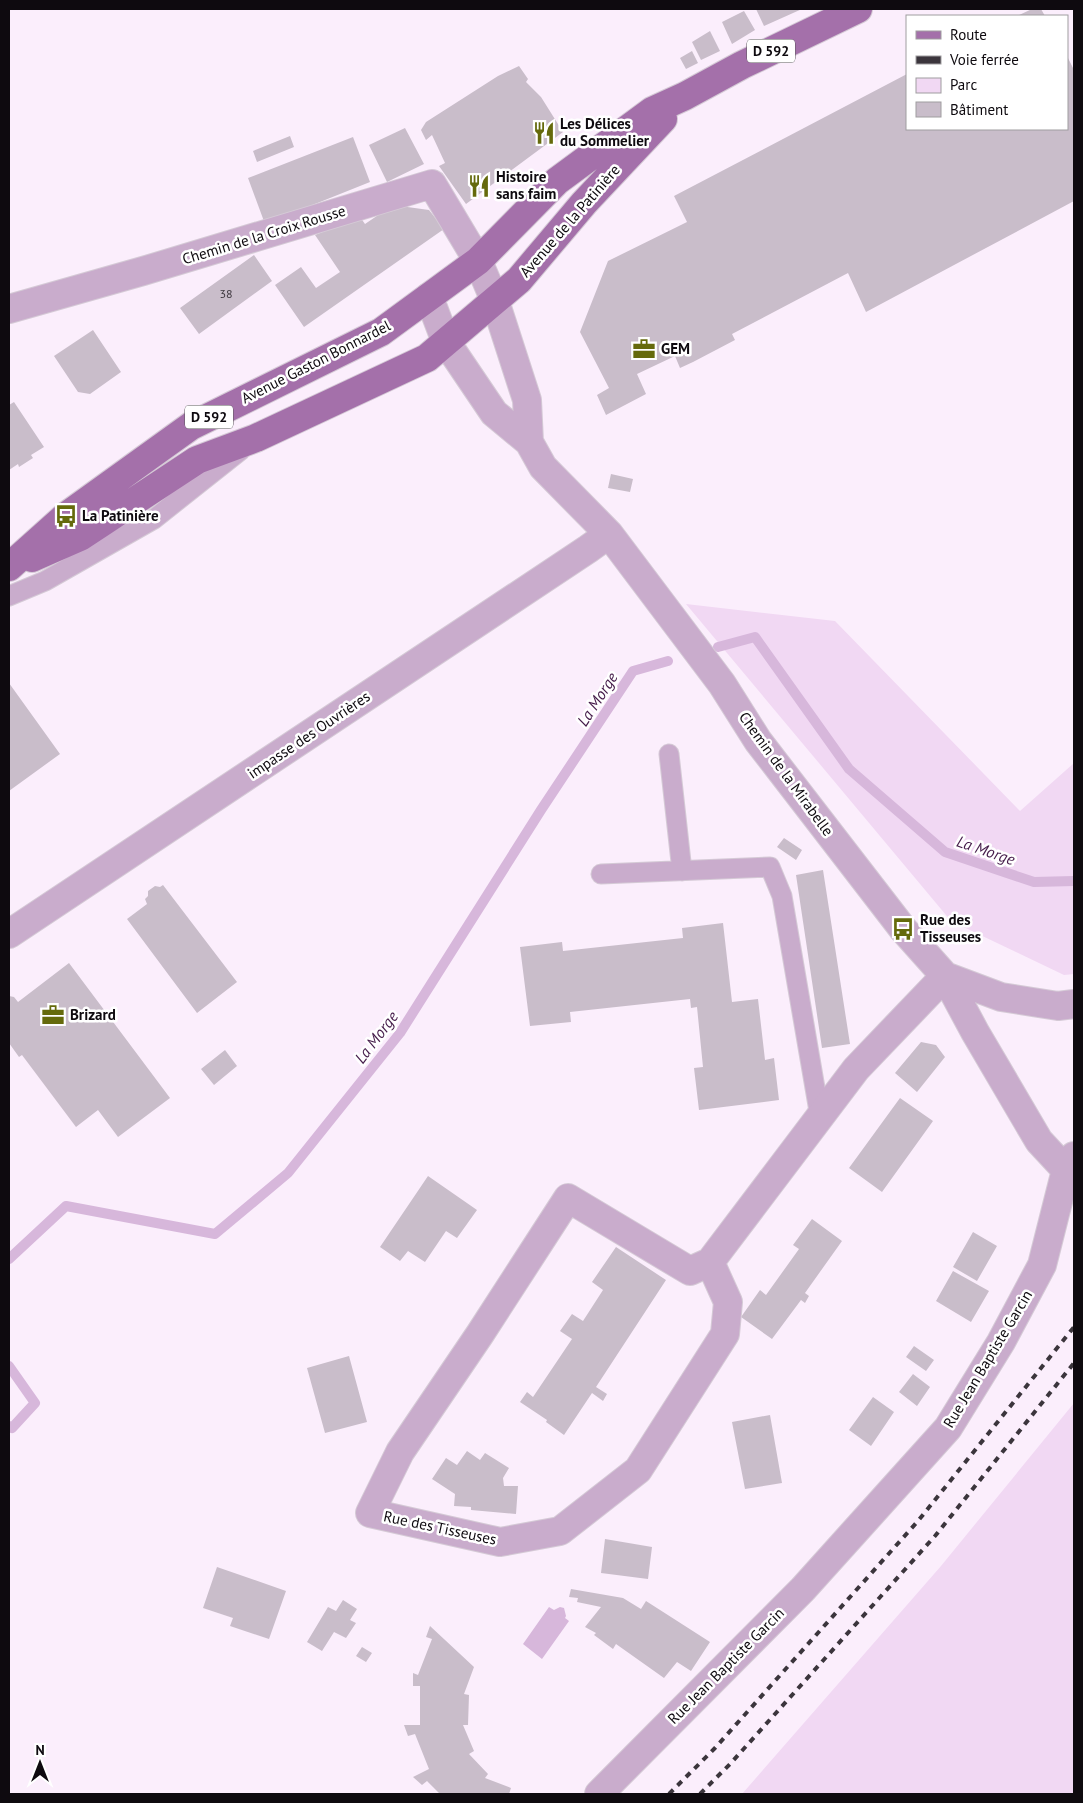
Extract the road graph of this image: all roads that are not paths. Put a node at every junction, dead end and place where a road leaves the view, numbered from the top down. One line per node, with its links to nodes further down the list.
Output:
1 (858, 9): 2 (main road, Avenue de la Patinière / D 592)
2 (685, 96): 3 (main road, Avenue de la Patinière / D 592); 5 (main road, Avenue de la Patinière / D 592)
3 (478, 261): 4 (main road, Avenue Gaston Bonnardel / D 592); 5 (street, Chemin de la Mirabelle); 6 (street, Chemin de la Croix Rousse)
4 (429, 298): 7 (street, Chemin de la Mirabelle); 11 (main road, Avenue Gaston Bonnardel / D 592)
5 (496, 301): 7 (main road, Avenue Gaston Bonnardel / D 592); 9 (street, Chemin de la Mirabelle)
6 (9, 309)
7 (446, 342): 8 (main road, Avenue Gaston Bonnardel / D 592); 9 (street, Chemin de la Mirabelle)
8 (256, 438): 11 (main road, Avenue Gaston Bonnardel / D 592); 12 (lane)
9 (529, 442): 10 (street, Chemin de la Mirabelle)
10 (609, 534): 16 (street, impasse des Ouvrières); 17 (street, Chemin de la Mirabelle)
11 (9, 568)
12 (9, 596)
13 (669, 754): 14 (lane)
14 (682, 871): 15 (lane); 19 (lane)
15 (601, 874)
16 (9, 934)
17 (945, 976): 18 (street, Chemin de la Mirabelle); 19 (street); 20 (street, Rue Jean Baptiste Garcin)
18 (1074, 1004)
19 (820, 1117): 21 (street)
20 (1070, 1163): 22 (street, Rue Jean Baptiste Garcin)
21 (710, 1262): 21 (street, Rue des Tisseuses)
22 (600, 1794)

